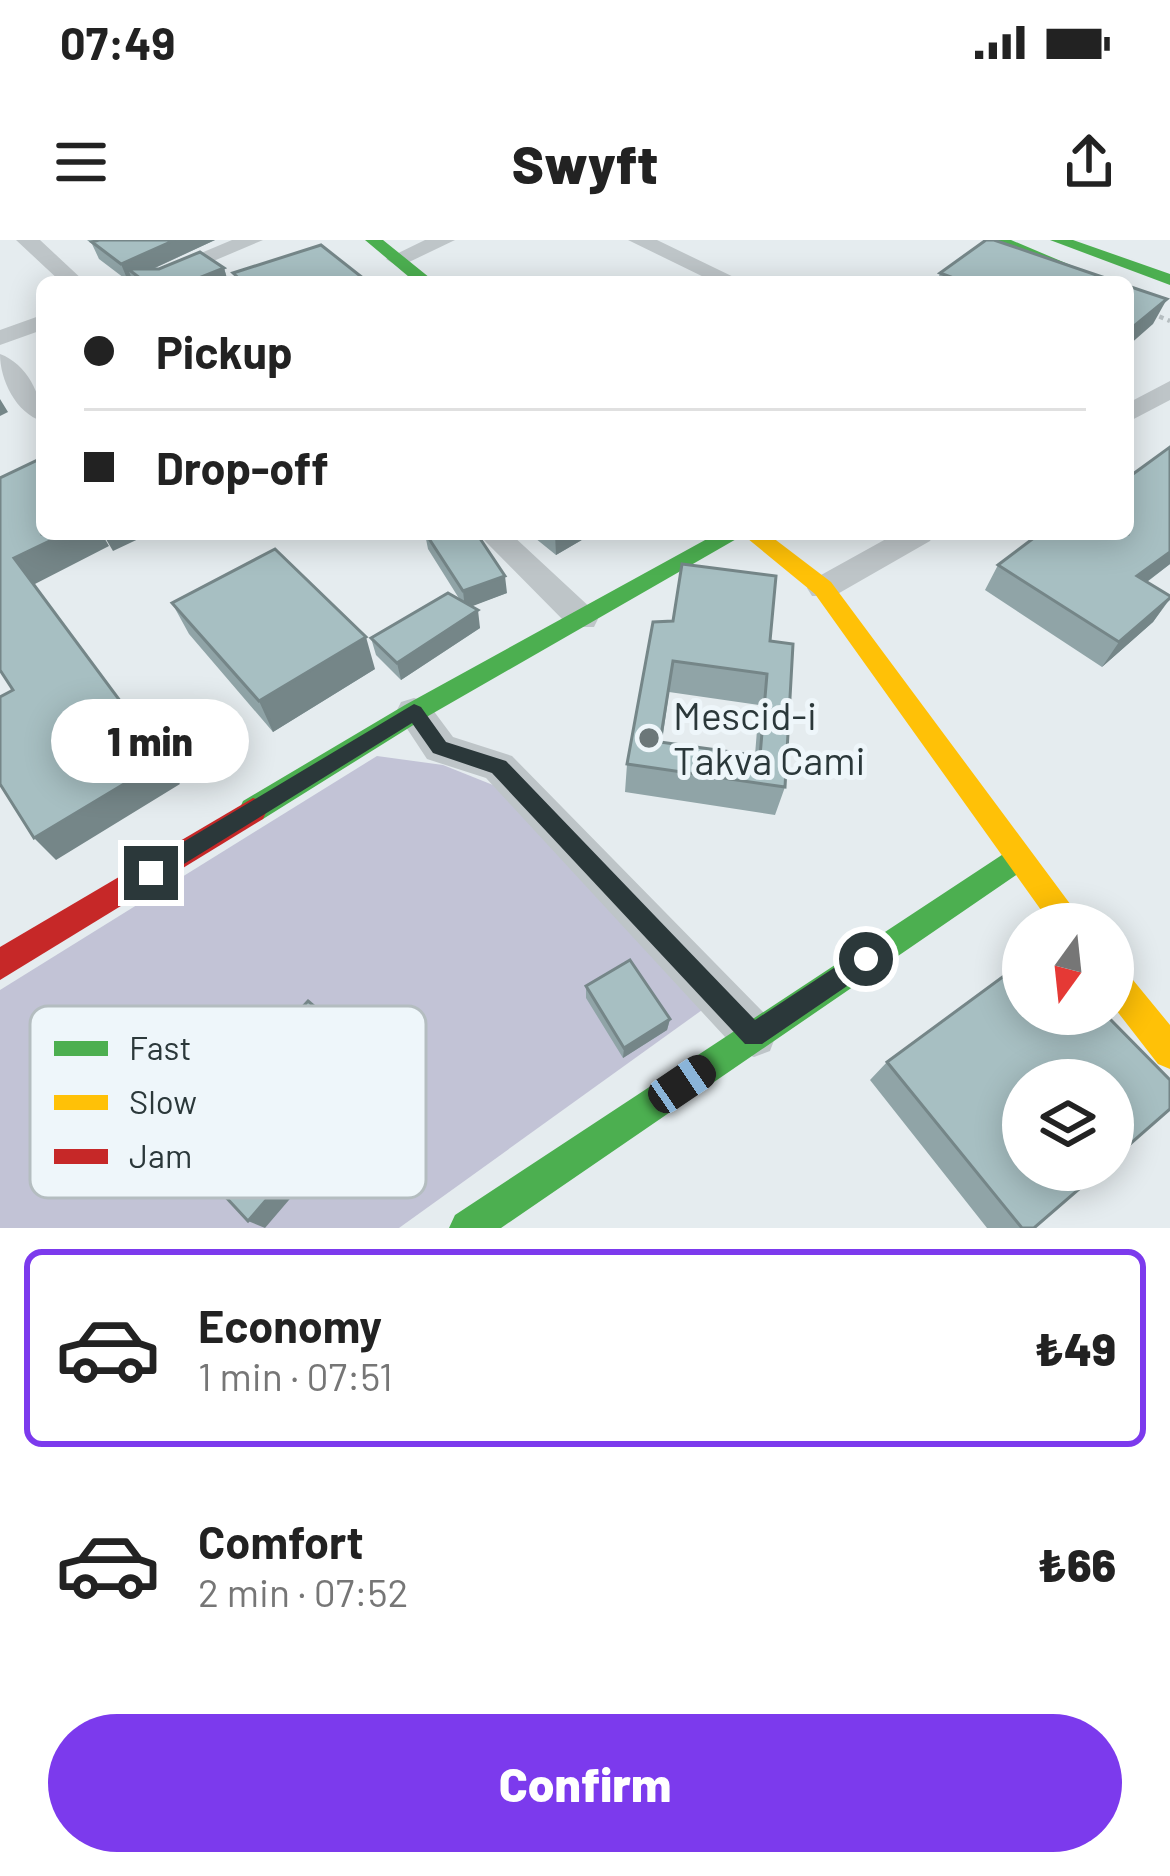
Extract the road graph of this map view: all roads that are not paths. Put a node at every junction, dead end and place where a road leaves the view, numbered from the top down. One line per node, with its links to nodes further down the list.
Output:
1 (27, 240): 9 (street)
2 (253, 240): 10 (street)
3 (373, 240): 8 (street)
4 (444, 240): 8 (street)
5 (639, 240): 12 (street)
6 (996, 240): 13 (street)
7 (1058, 240): 14 (street)
8 (397, 259): 11 (street)
9 (67, 276)
10 (159, 276)
11 (418, 276)
12 (720, 276)
13 (1090, 276)
14 (1170, 280)
15 (1134, 294): 16 (street)
16 (1160, 309)
17 (36, 324): 18 (street)
18 (0, 338)
19 (0, 362): 21 (street)
20 (1170, 389): 22 (street)
21 (36, 406)
22 (1134, 410)
23 (499, 540): 28 (street)
24 (723, 540): 28 (street)
25 (761, 540): 27 (street)
26 (908, 540): 27 (street)
27 (823, 588): 30 (street)
28 (582, 619): 29 (street)
29 (414, 712): 32 (street); 34 (street)
30 (1017, 858): 31 (street); 34 (street)
31 (1052, 903)
32 (0, 965)
33 (1134, 1007): 35 (street)
34 (754, 1035): 36 (street)
35 (1170, 1052)
36 (468, 1228)

